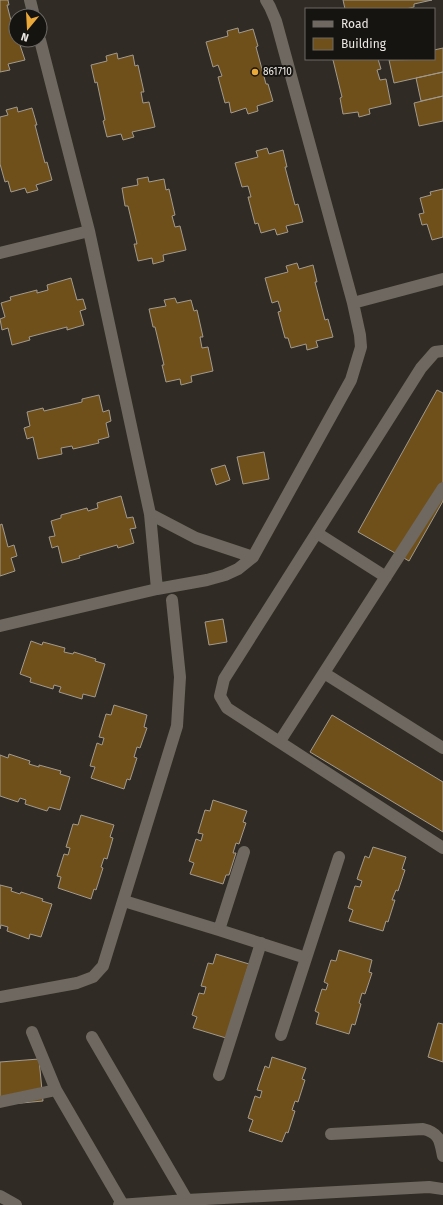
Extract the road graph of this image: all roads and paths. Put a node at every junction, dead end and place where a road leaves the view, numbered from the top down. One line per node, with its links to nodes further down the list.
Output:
1 (266, 0): 6 (street)
2 (42, 48): 3 (street)
3 (88, 231): 4 (street); 9 (street)
4 (0, 253)
5 (443, 279): 6 (street)
6 (353, 303): 11 (street)
7 (443, 351): 10 (street)
8 (443, 488): 12 (street)
9 (150, 514): 11 (street); 13 (street)
10 (317, 534): 12 (street); 17 (street)
11 (253, 557): 13 (street)
12 (386, 577): 16 (street)
13 (157, 589): 15 (street)
14 (172, 600): 22 (street)
15 (0, 626)
16 (324, 673): 17 (street); 18 (street)
17 (280, 741): 19 (street)
18 (443, 748)
19 (443, 848)
20 (244, 852): 23 (street)
21 (339, 857): 25 (street)
22 (124, 901): 23 (street); 26 (street)
23 (219, 930): 24 (street)
24 (262, 943): 25 (street); 30 (street)
25 (306, 958): 28 (street)
26 (0, 997)
27 (32, 1032): 31 (street)
28 (281, 1035)
29 (92, 1037): 39 (street)
30 (219, 1075)
31 (56, 1090): 32 (street); 42 (street)
32 (0, 1102)
33 (331, 1134): 34 (street)
34 (443, 1156)
35 (443, 1180): 36 (street)
36 (429, 1187): 37 (street); 39 (street)
37 (443, 1189)
38 (0, 1196): 40 (street)
39 (187, 1200): 42 (street)
40 (16, 1205)
41 (119, 1205): 42 (street)
42 (123, 1205)

